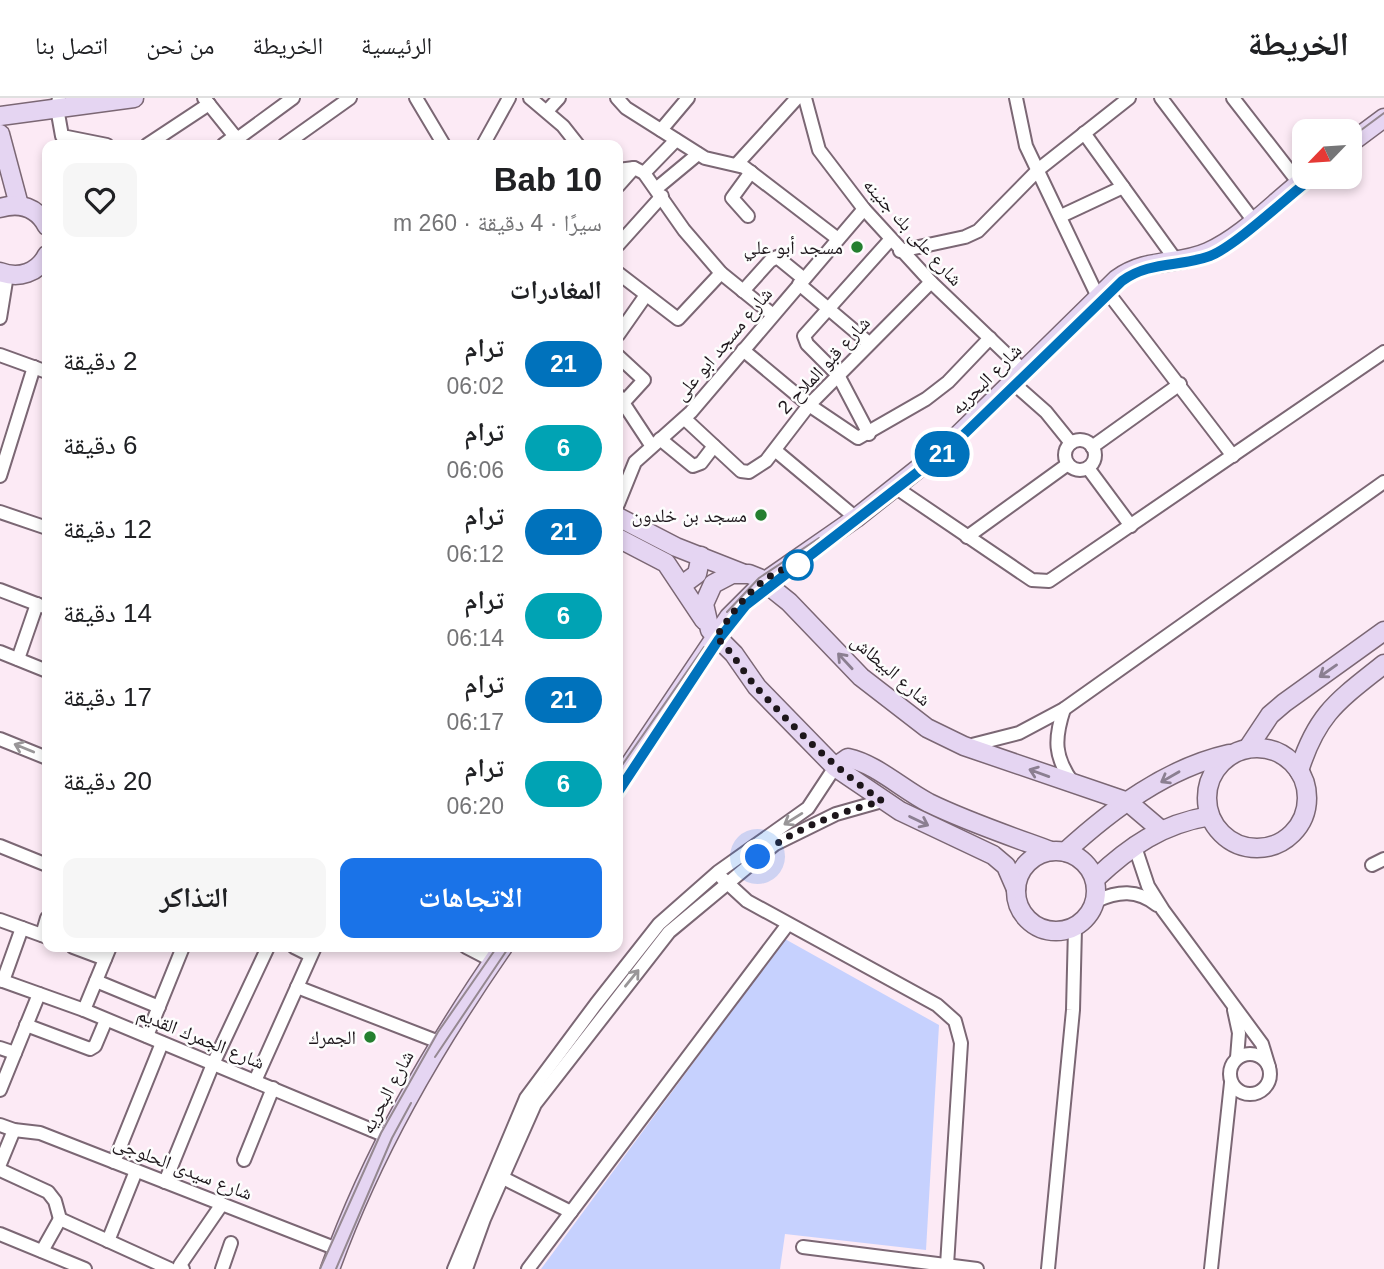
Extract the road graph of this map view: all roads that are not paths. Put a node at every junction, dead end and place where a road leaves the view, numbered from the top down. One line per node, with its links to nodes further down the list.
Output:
1 (293, 98): 27 (street)
2 (351, 98): 28 (street)
3 (416, 98): 29 (street)
4 (509, 98): 30 (street)
5 (530, 98): 18 (street)
6 (559, 98): 18 (street)
7 (617, 98): 21 (street)
8 (688, 98): 21 (street)
9 (797, 98): 34 (street)
10 (805, 98): 46 (street, شارع على بك جنينه)
11 (1016, 98): 36 (street)
12 (1128, 98): 22 (street)
13 (1161, 98): 50 (street)
14 (1233, 98): 35 (street)
15 (127, 99): 17 (street)
16 (207, 101): 26 (street); 27 (street)
17 (58, 103): 19 (street); 25 (street)
18 (547, 111): 31 (street)
19 (0, 116)
20 (1384, 118): 24 (street)
21 (661, 130): 32 (street)
22 (1084, 133): 36 (street); 41 (street)
23 (0, 134): 44 (street)
24 (1362, 134)
25 (82, 140)
26 (154, 140)
27 (238, 140)
28 (291, 140)
29 (441, 140)
30 (486, 140)
31 (573, 140)
32 (676, 140): 33 (street); 38 (street)
33 (698, 154): 34 (street); 43 (street)
34 (737, 164): 39 (street)
35 (1292, 167)
36 (1039, 169): 49 (street); 54 (street)
37 (623, 170): 38 (street)
38 (639, 170): 40 (street); 43 (street)
39 (751, 172): 48 (street); 52 (street)
40 (623, 182)
41 (1123, 187): 49 (street); 55 (street)
42 (1292, 189): 50 (street, شارع البحريه)
43 (660, 192): 51 (street); 58 (street)
44 (19, 205): 45 (street); 47 (street)
45 (0, 208)
46 (864, 209): 52 (street, شارع مسجد ابو على); 53 (street, شارع على بك جنينه)
47 (42, 216)
48 (748, 216)
49 (1061, 216): 63 (street)
50 (1253, 220): 55 (street, شارع البحريه)
51 (623, 239)
52 (838, 239): 60 (street, شارع مسجد ابو على)
53 (890, 240): 54 (street, شارع على بك جنينه); 65 (street)
54 (900, 251): 61 (street, شارع على بك جنينه)
55 (1175, 259): 63 (street, شارع البحريه)
56 (42, 264): 57 (street)
57 (4, 273): 67 (street)
58 (721, 273): 62 (street); 64 (street)
59 (623, 281): 64 (street)
60 (801, 282): 62 (street); 65 (street); 66 (street, شارع مسجد ابو على)
61 (931, 282): 69 (street, شارع على بك جنينه); 70 (street, شارع قبو الملاح 2)
62 (743, 292): 66 (street)
63 (1102, 294): 78 (street, شارع البحريه); 79 (street)
64 (646, 295): 68 (street)
65 (830, 307): 70 (street); 77 (street)
66 (773, 315): 71 (street, شارع مسجد ابو على)
67 (0, 318)
68 (623, 328)
69 (990, 338): 78 (street, شارع على بك جنينه); 84 (street)
70 (869, 344): 77 (street, شارع قبو الملاح 2)
71 (743, 350): 82 (street); 83 (street, شارع مسجد ابو على)
72 (1384, 352): 90 (street)
73 (0, 355): 75 (street)
74 (623, 361): 80 (street)
75 (34, 367): 76 (street); 93 (street)
76 (42, 370)
77 (838, 375): 82 (street, شارع قبو الملاح 2); 84 (street)
78 (1018, 376): 86 (street, شارع على بك جنينه); 95 (street, شارع البحريه)
79 (1180, 384): 88 (street); 90 (street)
80 (623, 397)
81 (623, 403): 85 (street)
82 (809, 405): 84 (street); 89 (street, شارع قبو الملاح 2)
83 (685, 419): 85 (street, شارع مسجد ابو على); 87 (street)
84 (864, 436)
85 (656, 442): 87 (street); 96 (street, شارع مسجد ابو على)
86 (1071, 443): 88 (street); 91 (street)
87 (714, 446): 89 (street, شارع قبو الملاح 2)
88 (1092, 447): 92 (street)
89 (776, 451): 98 (street)
90 (1233, 456): 101 (street)
91 (1068, 464): 92 (street); 102 (street)
92 (1088, 468): 101 (street)
93 (0, 476)
94 (1384, 482): 116 (street)
95 (895, 487): 98 (street, شارع البحريه); 102 (street)
96 (623, 491)
97 (0, 512): 100 (street)
98 (856, 518): 106 (street, شارع البحريه)
99 (623, 519): 104 (street, شارع البيطاش)
100 (42, 526)
101 (1131, 526): 102 (street)
102 (967, 537)
103 (623, 541): 107 (street)
104 (701, 556): 105 (street, شارع البيطاش); 107 (street)
105 (742, 573): 106 (street, شارع البيطاش); 111 (street)
106 (764, 582): 111 (street, شارع البحريه); 118 (street, شارع البيطاش, one-way to 106)
107 (682, 585): 111 (street)
108 (0, 590): 109 (street)
109 (42, 606): 113 (street)
110 (1384, 631): 119 (street, one-way to 119)
111 (716, 636): 121 (street); 123 (street, شارع البحريه)
112 (0, 652): 113 (street)
113 (18, 659): 115 (street)
114 (1384, 664): 122 (street)
115 (42, 669)
116 (1064, 709): 118 (street); 124 (street)
117 (0, 740): 120 (street, one-way to 117)
118 (964, 746): 124 (street, شارع البيطاش, one-way to 118)
119 (1240, 750): 122 (street); 126 (street, one-way to 126); 127 (street)
120 (42, 756)
121 (835, 767): 125 (street); 131 (street); 135 (street, one-way to 135)
122 (1299, 771): 127 (street)
123 (623, 775)
124 (1075, 786): 126 (street, شارع البيطاش)
125 (882, 801): 135 (street); 137 (street, one-way to 137)
126 (1128, 802): 128 (street); 131 (street)
127 (1210, 816): 128 (street)
128 (1161, 830): 129 (street)
129 (1134, 844): 136 (street); 139 (street)
130 (0, 846): 133 (street)
131 (1058, 851): 136 (street); 137 (street)
132 (1384, 859): 134 (street)
133 (42, 863)
134 (1371, 865)
135 (721, 877): 141 (street); 156 (street)
136 (1095, 879): 138 (street)
137 (1016, 889): 143 (street)
138 (1096, 901): 139 (street); 143 (street)
139 (1163, 910): 154 (street)
140 (0, 920): 142 (street)
141 (788, 924): 183 (street); 191 (street)
142 (22, 928): 144 (street); 150 (street)
143 (1074, 928): 201 (street)
144 (42, 935)
145 (181, 952): 155 (street)
146 (266, 952): 166 (street)
147 (313, 952): 152 (street)
148 (108, 953): 151 (street)
149 (498, 954): 161 (street, شارع البحريه)
150 (2, 980): 153 (street, شارع الجمرك القديم)
151 (96, 981): 155 (street); 157 (street)
152 (297, 987): 161 (street); 168 (street)
153 (39, 994): 157 (street, شارع الجمرك القديم); 159 (street)
154 (1231, 1003): 165 (street); 167 (street)
155 (159, 1007): 160 (street)
156 (600, 1008): 180 (street); 197 (street)
157 (84, 1010): 158 (street, شارع الجمرك القديم)
158 (106, 1020): 159 (street); 160 (street, شارع الجمرك القديم)
159 (26, 1025): 164 (street)
160 (147, 1036): 162 (street, شارع الجمرك القديم)
161 (439, 1042): 174 (street, شارع البحريه)
162 (162, 1043): 166 (street, شارع الجمرك القديم); 176 (street)
163 (0, 1048): 164 (street)
164 (15, 1053): 171 (street)
165 (1237, 1058): 167 (street); 169 (street)
166 (213, 1064): 168 (street, شارع الجمرك القديم); 181 (street)
167 (1269, 1067): 169 (street)
168 (255, 1081): 170 (street, شارع الجمرك القديم)
169 (1231, 1083): 202 (street)
170 (273, 1088): 174 (street, شارع الجمرك القديم); 175 (street)
171 (0, 1090)
172 (0, 1125): 173 (street, شارع سيدى الحلوجى)
173 (13, 1130): 176 (street, شارع سيدى الحلوجى); 177 (street)
174 (386, 1136): 189 (street, شارع البحريه)
175 (244, 1160)
176 (114, 1162): 179 (street, شارع سيدى الحلوجى)
177 (0, 1164)
178 (0, 1170): 184 (street)
179 (136, 1171): 181 (street, شارع سيدى الحلوجى); 186 (street)
180 (503, 1178): 183 (street); 198 (street)
181 (165, 1182): 182 (street, شارع سيدى الحلوجى)
182 (222, 1204): 189 (street, شارع سيدى الحلوجى); 194 (street)
183 (571, 1212): 199 (street)
184 (60, 1219): 186 (street); 190 (street)
185 (0, 1234): 190 (street)
186 (108, 1241): 193 (street)
187 (231, 1243): 195 (street)
188 (803, 1247): 191 (street)
189 (337, 1249): 196 (street, شارع البحريه)
190 (42, 1251): 192 (street)
191 (947, 1265): 200 (street)
192 (85, 1269)
193 (170, 1269)
194 (183, 1269)
195 (222, 1269)
196 (330, 1269)
197 (454, 1269)
198 (466, 1269)
199 (528, 1269)
200 (977, 1269)
201 (1048, 1269)
202 (1211, 1269)

